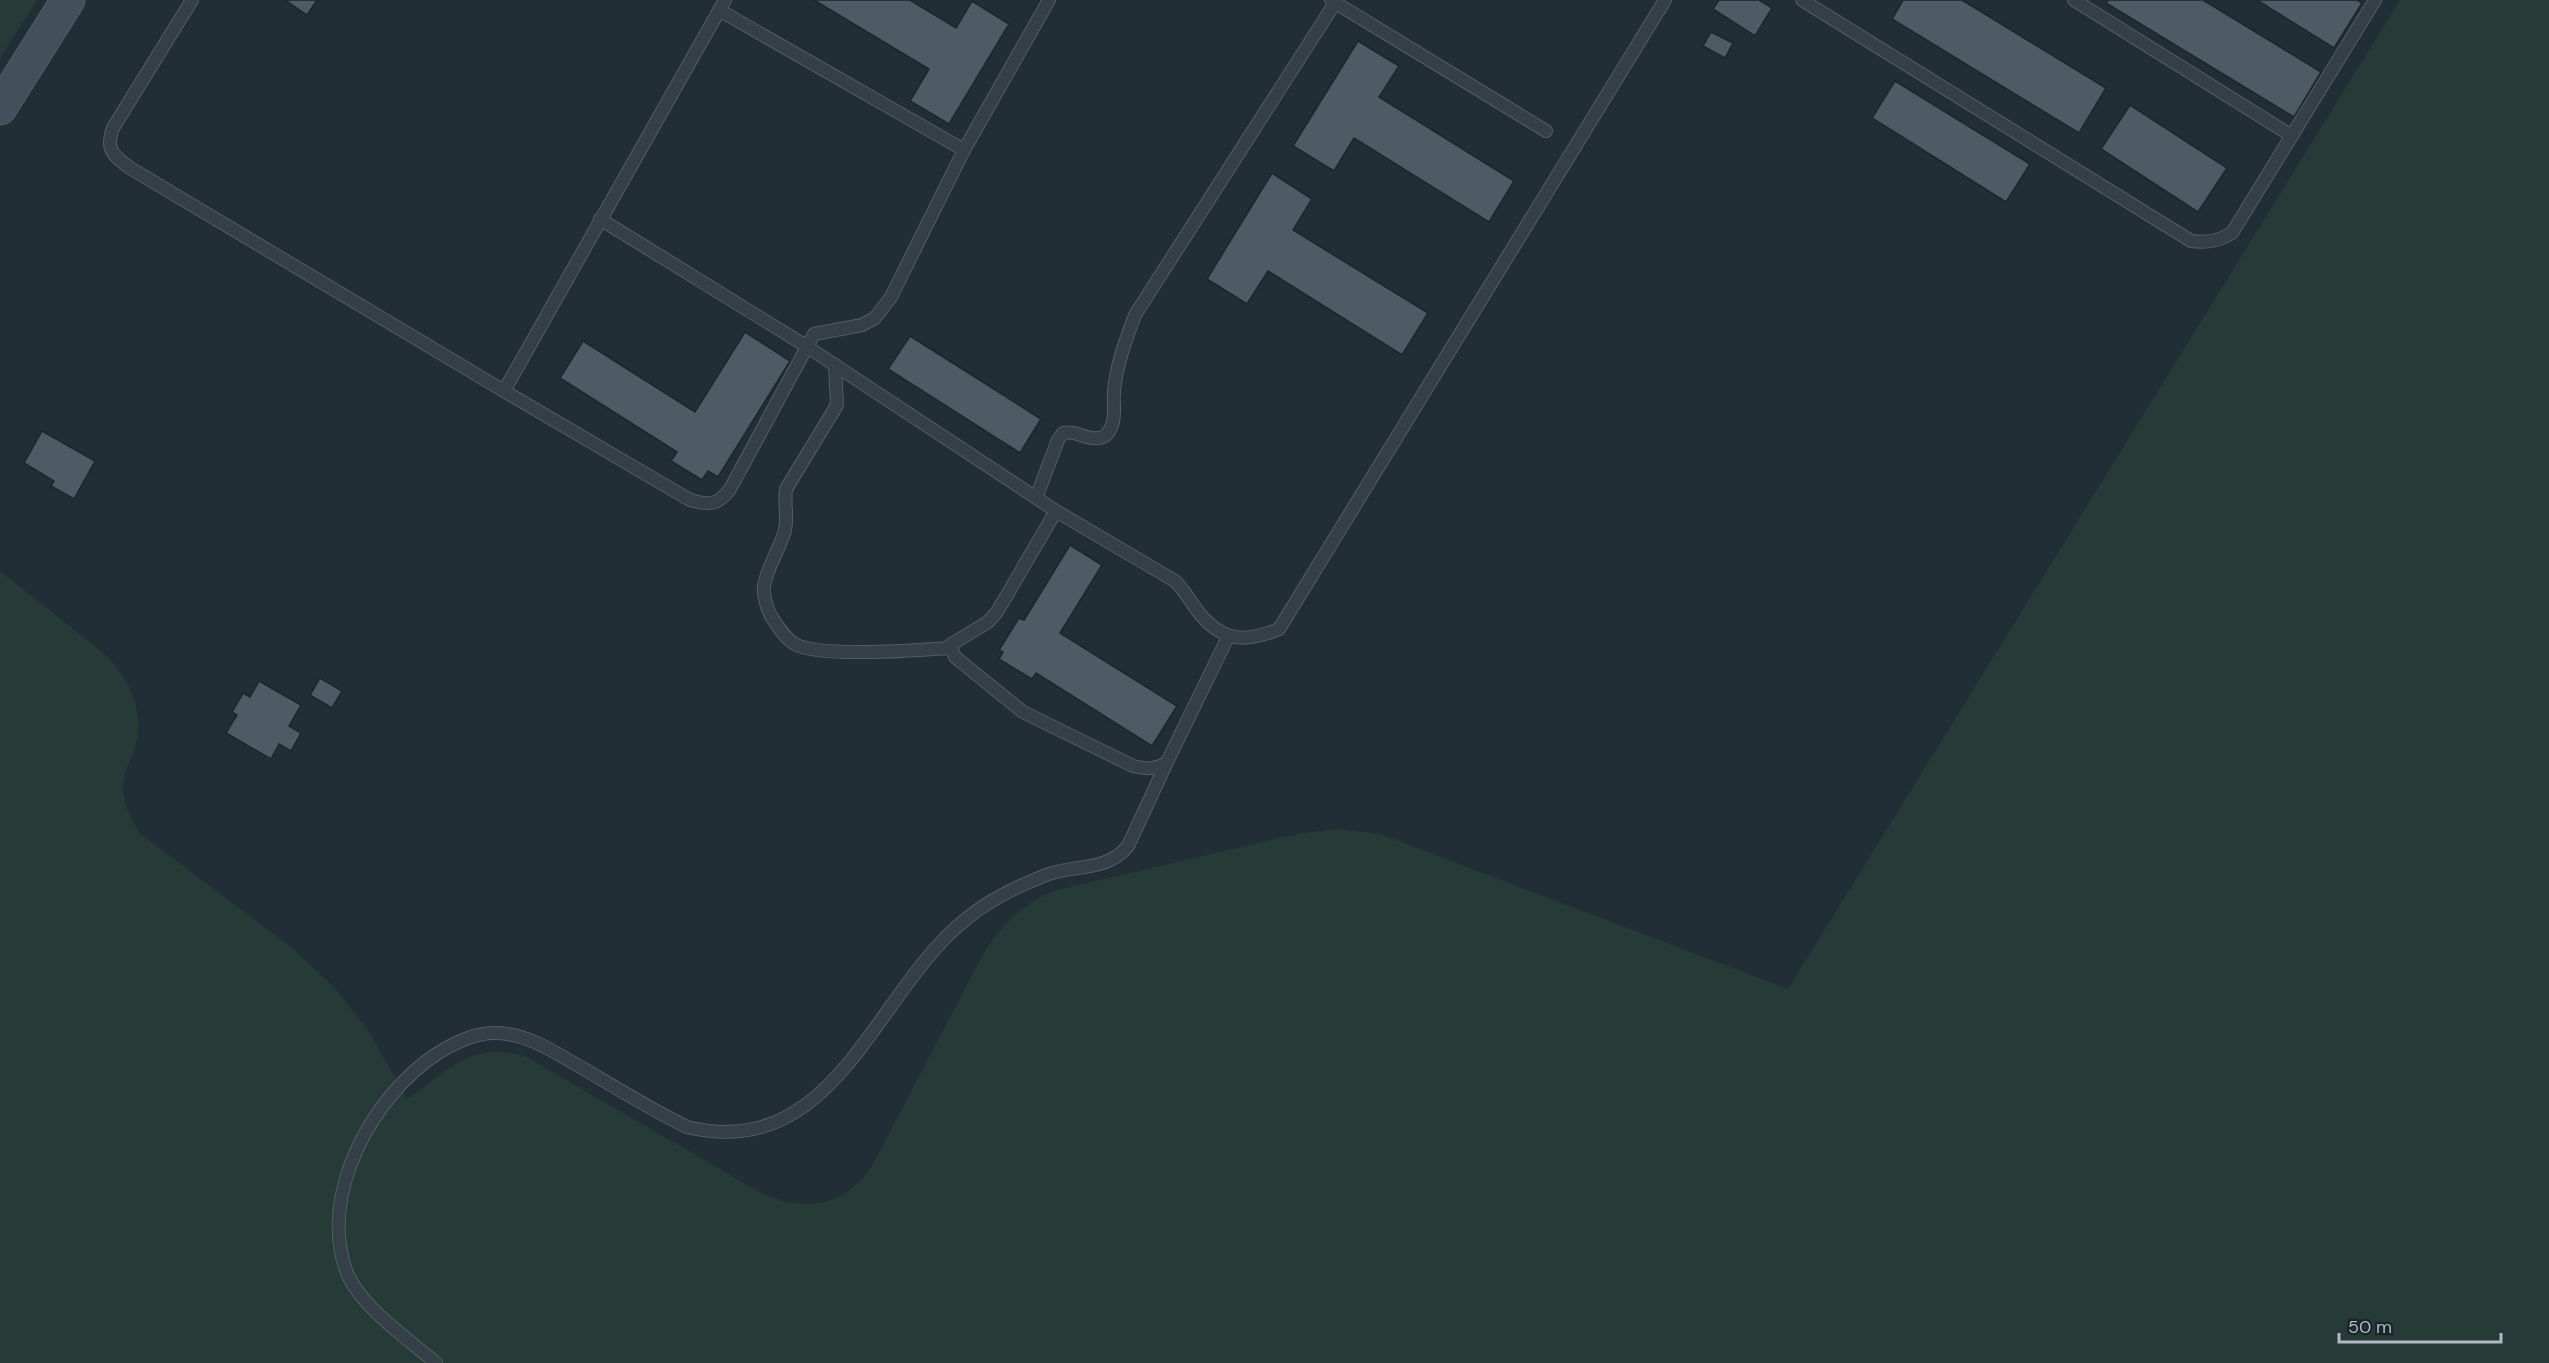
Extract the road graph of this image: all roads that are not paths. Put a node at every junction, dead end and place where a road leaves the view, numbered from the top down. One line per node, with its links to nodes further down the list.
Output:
1 (68, 0): 10 (main road)
2 (192, 0): 17 (lane)
3 (1049, 0): 13 (lane)
4 (1665, 0): 20 (lane)
5 (1802, 0): 12 (lane)
6 (2074, 0): 12 (lane)
7 (2375, 0): 12 (lane)
8 (1333, 1): 11 (lane); 18 (lane)
9 (722, 5): 13 (lane); 14 (lane)
10 (0, 108)
11 (1546, 131)
12 (2292, 136)
13 (964, 150): 15 (lane)
14 (600, 219): 15 (lane); 17 (lane)
15 (806, 346): 16 (lane); 17 (lane)
16 (835, 365): 18 (lane); 21 (lane)
17 (504, 391)
18 (1036, 498): 19 (lane)
19 (1056, 511): 20 (lane); 21 (lane)
20 (1228, 637): 22 (lane)
21 (949, 648): 22 (lane)
22 (1167, 762): 23 (lane)
23 (436, 1363)

